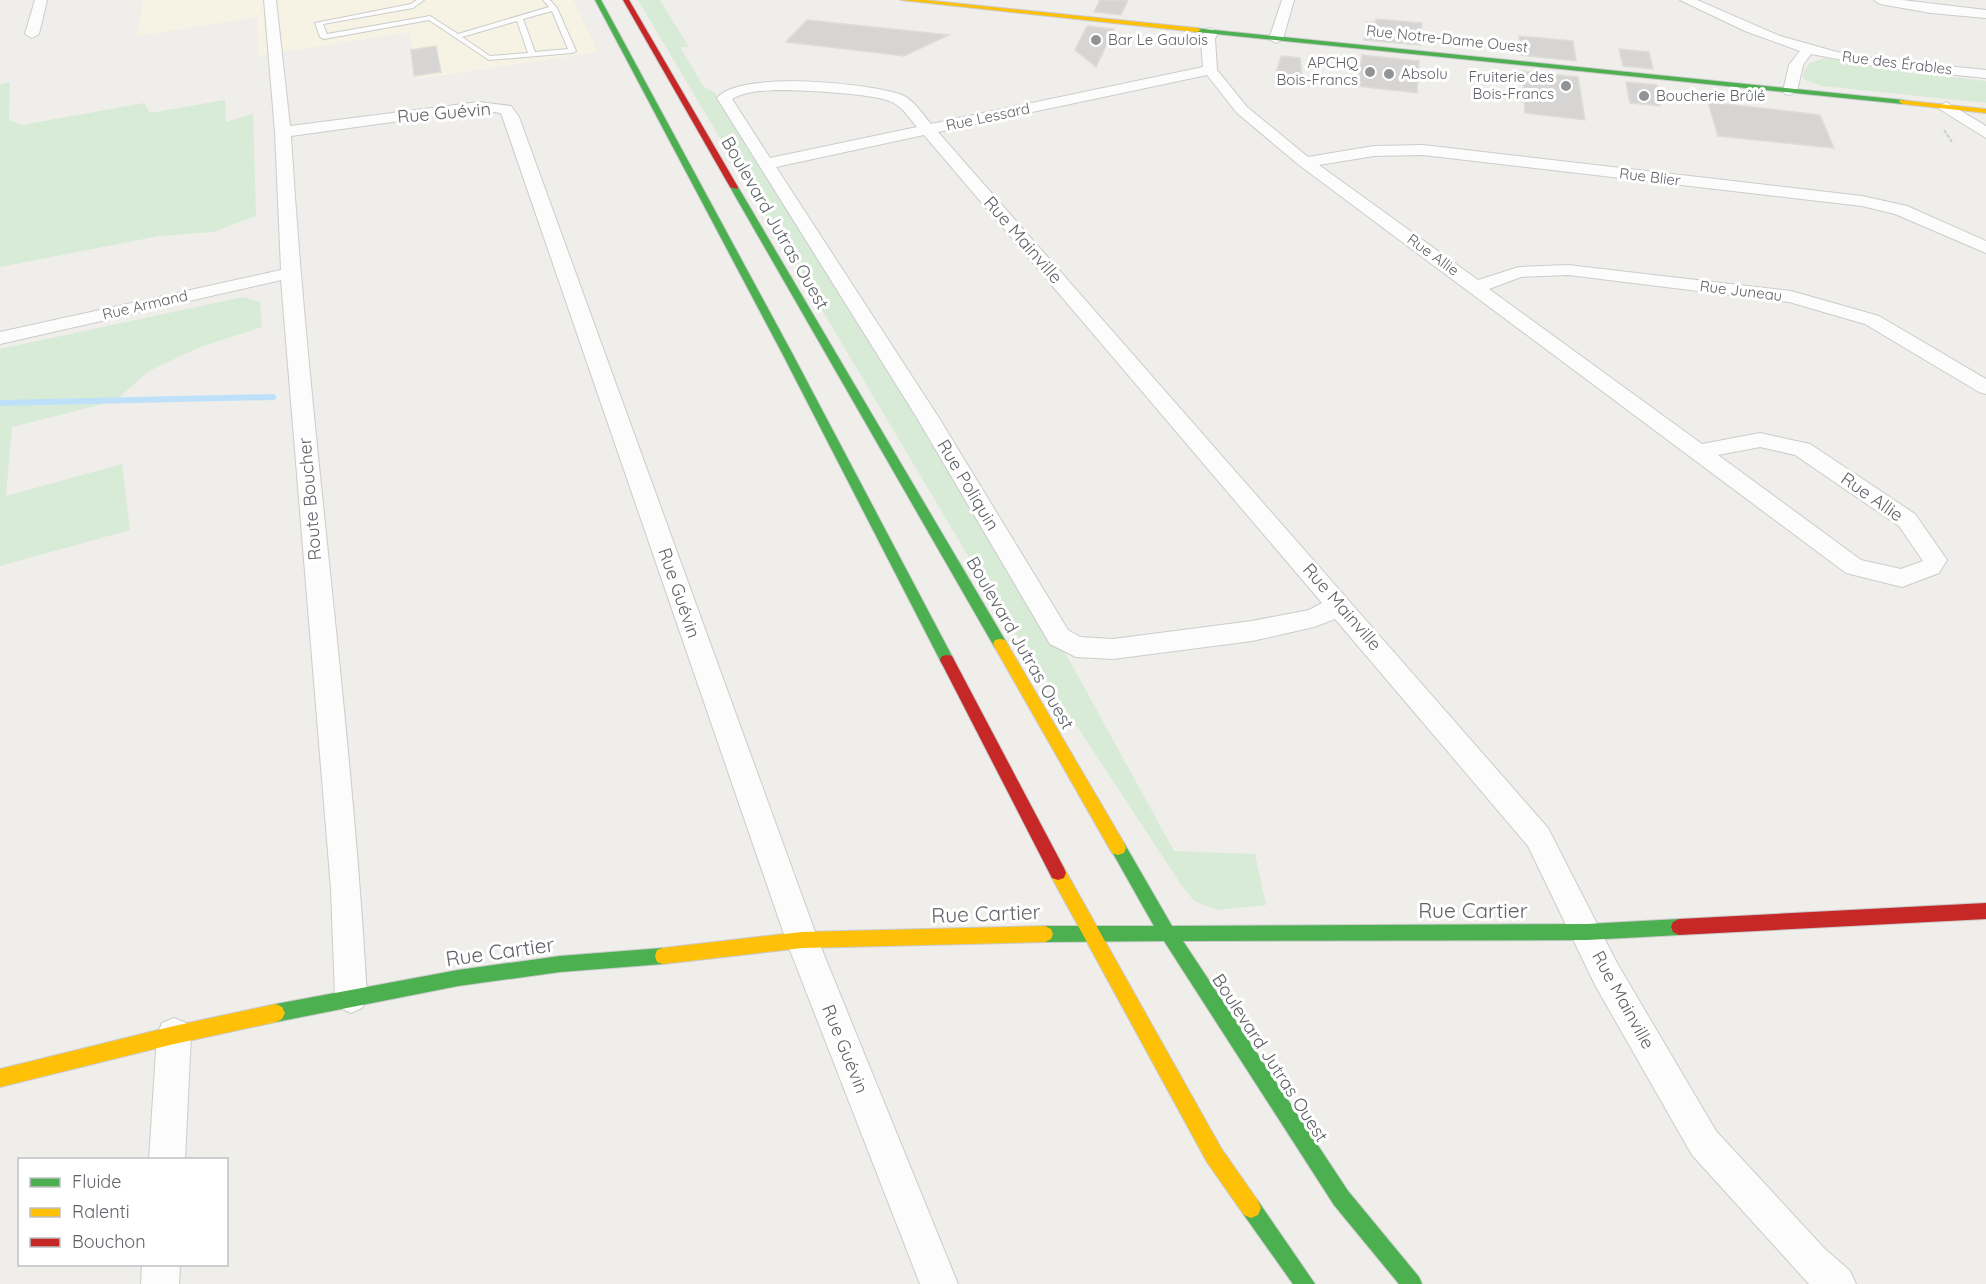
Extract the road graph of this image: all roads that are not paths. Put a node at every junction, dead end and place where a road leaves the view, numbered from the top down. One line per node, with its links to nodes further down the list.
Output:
1 (41, 0): 18 (street)
2 (270, 0): 30 (street, Route Boucher)
3 (421, 0): 11 (lane)
4 (546, 0): 13 (lane)
5 (590, 0): 12 (main road)
6 (626, 0): 42 (main road, Boulevard Jutras Ouest)
7 (904, 0): 17 (main road, Rue Notre-Dame Ouest)
8 (1288, 0): 20 (street)
9 (1686, 0): 21 (street, Rue des Érables)
10 (1880, 0): 14 (street)
11 (410, 3): 15 (lane); 15 (lane)
12 (600, 4): 44 (main road)
13 (554, 8): 16 (lane); 22 (lane)
14 (1986, 14)
15 (430, 18): 19 (lane)
16 (519, 18): 19 (lane); 22 (lane)
17 (1211, 32): 20 (main road, Rue Notre-Dame Ouest); 23 (street)
18 (32, 34)
19 (457, 36): 22 (lane)
20 (1276, 39): 25 (main road, Rue Notre-Dame Ouest)
21 (1808, 49): 24 (street, Rue des Érables); 25 (street)
22 (532, 54)
23 (1210, 70): 29 (street, Rue Lessard); 32 (street, Rue Allie)
24 (1986, 74)
25 (1790, 91): 27 (main road, Rue Notre-Dame Ouest)
26 (730, 92): 29 (street, Rue Mainville); 33 (street, Rue Poliquin)
27 (1946, 107): 28 (main road, Rue Notre-Dame Ouest); 31 (street)
28 (1986, 111)
29 (928, 129): 33 (street, Rue Lessard); 40 (street, Rue Mainville)
30 (283, 132): 35 (street, Route Boucher); 45 (street, Rue Guévin)
31 (1986, 133)
32 (1305, 162): 34 (street, Rue Blier); 36 (street, Rue Allie)
33 (766, 164): 40 (street, Rue Poliquin)
34 (1986, 248)
35 (290, 273): 37 (street, Rue Armand); 46 (street, Route Boucher)
36 (1477, 287): 38 (street, Rue Juneau); 39 (street, Rue Allie)
37 (0, 338)
38 (1986, 388)
39 (1697, 452): 39 (street, Rue Allie)
40 (1340, 606): 43 (street, Rue Mainville)
41 (1986, 911): 43 (main road, Rue Cartier)
42 (1167, 932): 43 (main road, Rue Cartier); 44 (main road, Rue Cartier); 54 (main road, Boulevard Jutras Ouest)
43 (1587, 932): 55 (street, Rue Mainville)
44 (1089, 933): 45 (main road, Rue Cartier); 53 (main road)
45 (802, 940): 46 (main road, Rue Cartier); 52 (street, Rue Guévin)
46 (351, 997): 47 (main road, Rue Cartier)
47 (174, 1035): 48 (main road, Rue Cartier); 49 (street)
48 (0, 1078)
49 (167, 1158)
50 (161, 1266): 51 (street)
51 (159, 1284)
52 (939, 1284)
53 (1305, 1284)
54 (1412, 1284)
55 (1837, 1284)

